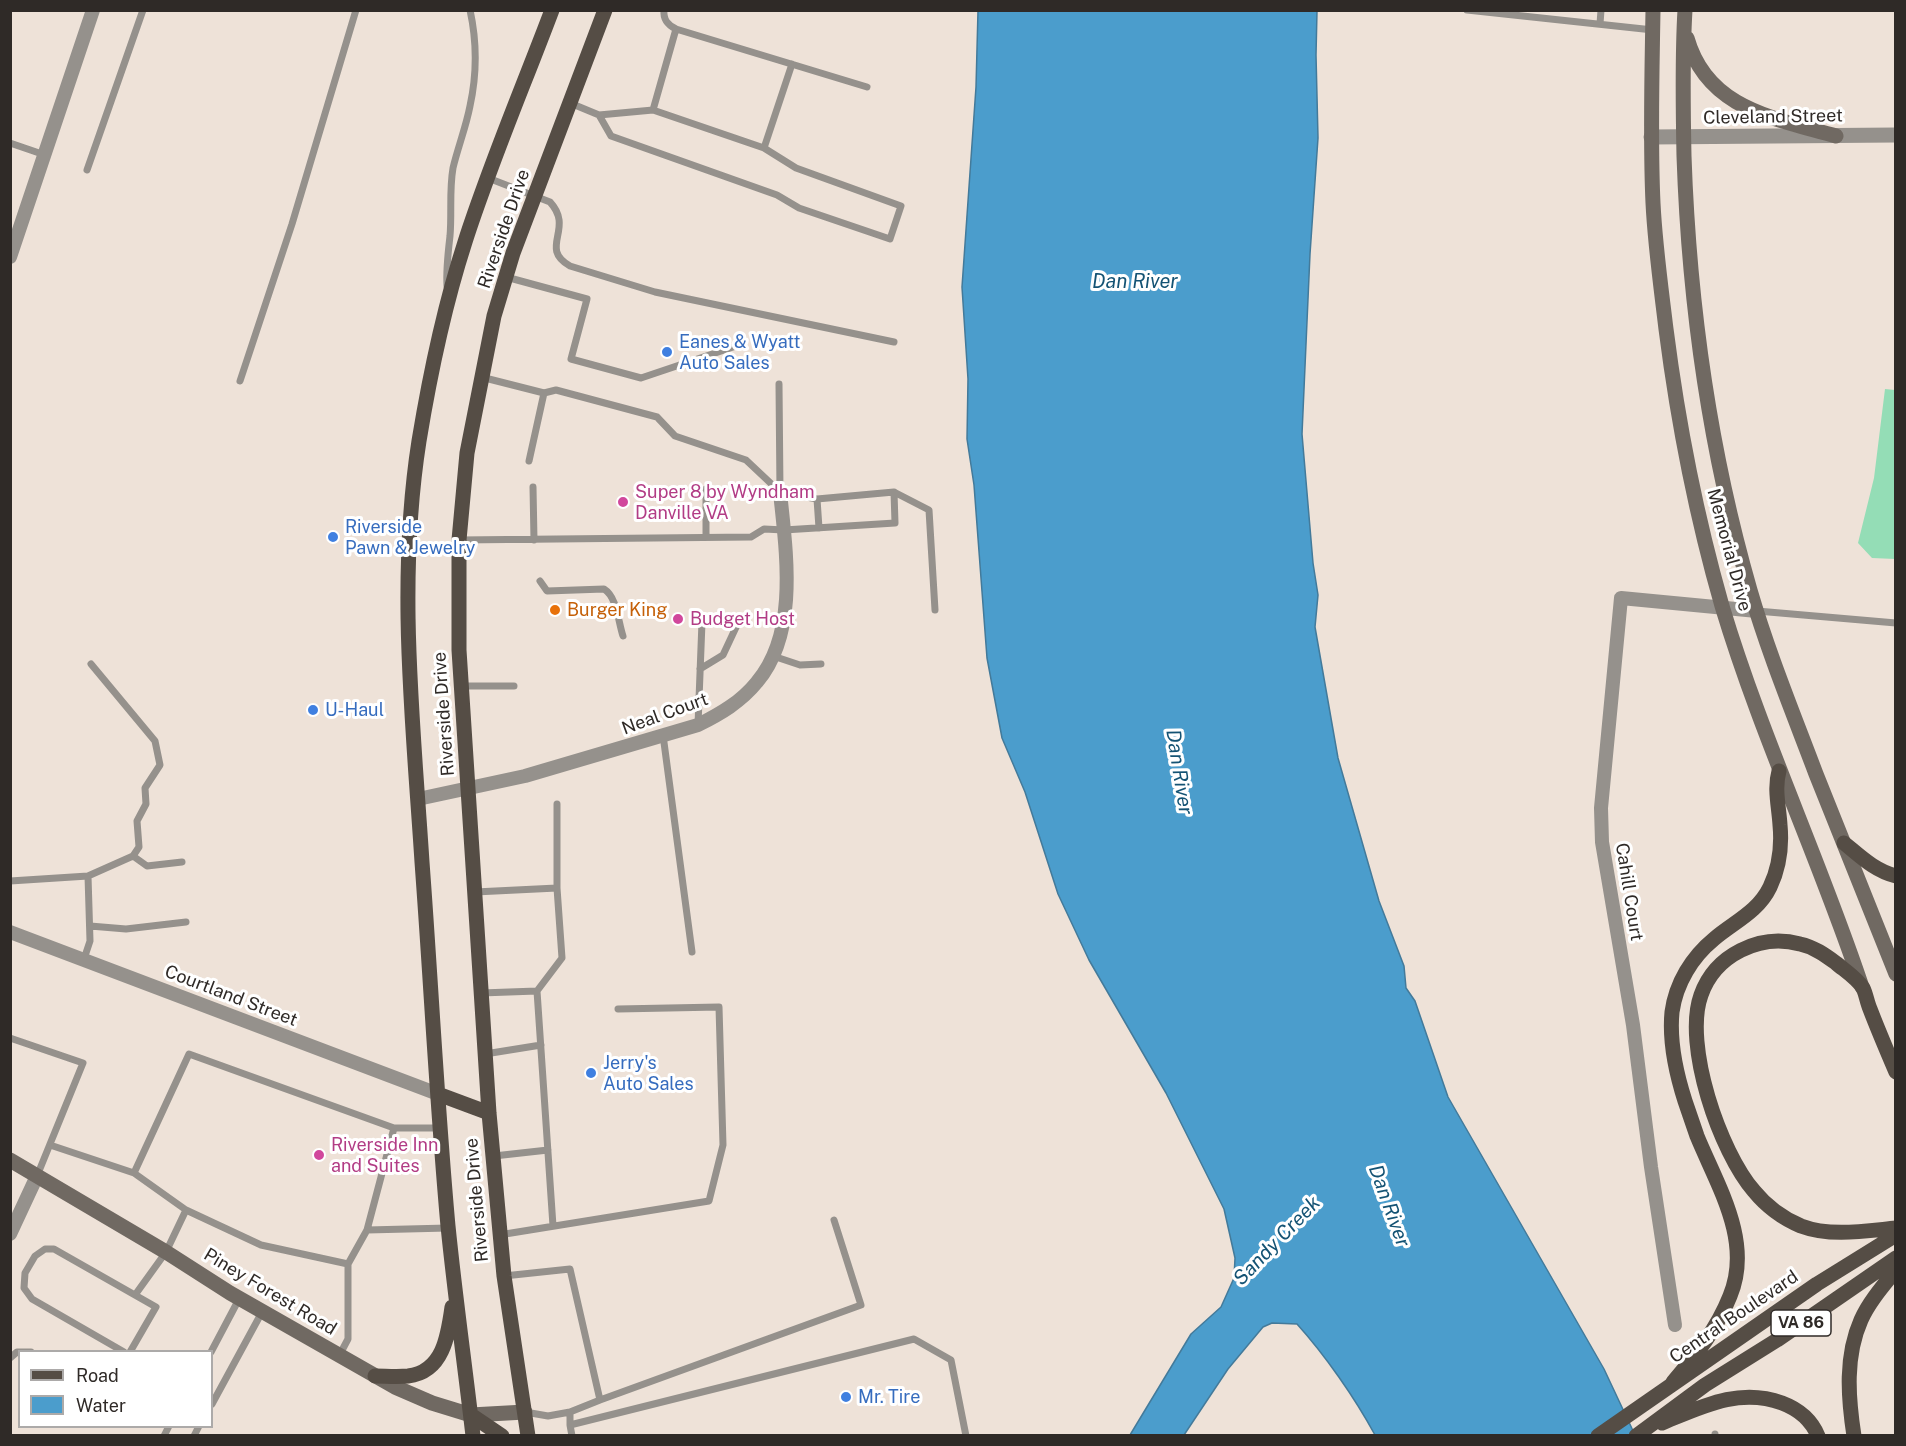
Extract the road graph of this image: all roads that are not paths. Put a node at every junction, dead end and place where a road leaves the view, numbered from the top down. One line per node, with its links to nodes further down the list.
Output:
1 (93, 10): 27 (street)
2 (143, 10): 28 (lane)
3 (356, 10): 37 (lane)
4 (470, 10): 33 (lane)
5 (552, 10): 29 (main road, Riverside Drive)
6 (605, 10): 18 (main road, Riverside Drive)
7 (663, 10): 14 (lane)
8 (1467, 10): 12 (lane)
9 (1601, 10): 12 (lane)
10 (1653, 10): 15 (main road, Memorial Drive)
11 (1685, 10): 13 (main road, Memorial Drive)
12 (1600, 24): 15 (lane)
13 (1684, 28): 22 (main road); 24 (main road, Memorial Drive)
14 (676, 29): 16 (lane); 19 (lane)
15 (1653, 30): 23 (main road, Memorial Drive)
16 (792, 64): 17 (lane); 26 (lane)
17 (867, 87)
18 (570, 103): 20 (lane); 30 (main road, Riverside Drive)
19 (653, 110): 20 (lane); 26 (lane)
20 (599, 115): 26 (lane)
21 (1896, 135): 22 (street, Cleveland Street)
22 (1836, 136): 24 (street, Cleveland Street)
23 (1651, 137): 24 (street, Cleveland Street); 52 (main road, Memorial Drive)
24 (1684, 137): 54 (main road, Memorial Drive)
25 (10, 143): 27 (lane)
26 (764, 148)
27 (45, 155): 31 (street)
28 (87, 170)
29 (488, 178): 30 (lane); 33 (main road, Riverside Drive)
30 (535, 195): 32 (main road, Riverside Drive); 34 (lane)
31 (10, 256)
32 (506, 277): 35 (lane); 36 (main road, Riverside Drive)
33 (448, 298): 67 (main road, Riverside Drive)
34 (894, 342)
35 (739, 345)
36 (481, 377): 39 (lane); 49 (main road, Riverside Drive)
37 (240, 381)
38 (779, 384): 43 (lane)
39 (544, 393): 40 (lane); 43 (lane)
40 (529, 461)
41 (533, 486): 50 (lane)
42 (706, 489): 48 (lane)
43 (780, 492): 45 (lane); 47 (street, Neal Court)
44 (894, 492): 45 (lane); 46 (lane); 53 (lane)
45 (817, 499): 46 (lane)
46 (819, 528): 47 (lane)
47 (783, 530): 48 (lane); 57 (street, Neal Court)
48 (706, 537): 50 (lane)
49 (459, 540): 50 (lane); 61 (main road, Riverside Drive)
50 (534, 540)
51 (540, 581): 56 (lane)
52 (1723, 607): 54 (street, Cahill Court); 65 (main road, Memorial Drive); 119 (street, Cahill Court)
53 (935, 610)
54 (1757, 611): 55 (lane); 69 (main road, Memorial Drive)
55 (1896, 623)
56 (623, 636)
57 (773, 656): 59 (lane); 63 (street, Neal Court)
58 (91, 664): 70 (lane)
59 (821, 664)
60 (700, 669): 60 (lane); 63 (lane)
61 (461, 686): 62 (lane); 66 (main road, Riverside Drive)
62 (514, 686)
63 (698, 725): 64 (street, Neal Court)
64 (663, 735): 66 (street, Neal Court); 80 (lane)
65 (1779, 771): 83 (main road, Memorial Drive); 125 (main road)
66 (468, 788): 67 (street, Neal Court); 76 (main road, Riverside Drive)
67 (418, 799): 91 (main road, Riverside Drive)
68 (557, 804): 75 (lane)
69 (1844, 843): 73 (main road); 82 (main road, Memorial Drive)
70 (133, 856): 71 (lane); 72 (lane)
71 (182, 862)
72 (88, 876): 74 (lane); 78 (lane)
73 (1896, 876)
74 (10, 881)
75 (557, 888): 76 (lane); 84 (lane)
76 (475, 892): 85 (main road, Riverside Drive)
77 (186, 922): 78 (lane)
78 (90, 926): 81 (lane)
79 (10, 932): 81 (street, Courtland Street)
80 (692, 952)
81 (84, 959): 91 (street, Courtland Street)
82 (1896, 974)
83 (1862, 987): 90 (main road, Memorial Drive); 105 (main road)
84 (537, 992): 85 (lane); 88 (lane)
85 (481, 993): 89 (main road, Riverside Drive)
86 (618, 1009): 103 (lane)
87 (10, 1038): 95 (lane)
88 (541, 1045): 89 (lane); 96 (lane)
89 (485, 1054): 92 (main road, Riverside Drive)
90 (1896, 1072)
91 (438, 1094): 92 (main road); 94 (main road, Riverside Drive)
92 (489, 1113): 97 (main road, Riverside Drive)
93 (394, 1128): 94 (lane); 99 (lane); 106 (lane)
94 (441, 1128): 104 (main road, Riverside Drive)
95 (50, 1145): 99 (lane); 100 (lane)
96 (548, 1150): 97 (lane); 103 (lane)
97 (493, 1156): 108 (main road, Riverside Drive)
98 (10, 1160): 100 (main road, Piney Forest Road)
99 (134, 1173): 101 (lane)
100 (37, 1176): 107 (street); 110 (main road, Piney Forest Road)
101 (186, 1210): 110 (lane); 112 (lane)
102 (834, 1220): 126 (lane)
103 (553, 1226): 108 (lane)
104 (448, 1228): 106 (lane); 115 (main road, Riverside Drive)
105 (1896, 1228)
106 (367, 1230): 112 (lane)
107 (10, 1234)
108 (499, 1235): 114 (main road, Riverside Drive)
109 (1896, 1235): 125 (main road, Central Boulevard)
110 (166, 1252): 116 (lane); 117 (main road, Piney Forest Road)
111 (1896, 1258): 132 (main road, VA 86)
112 (348, 1264): 123 (lane)
113 (1896, 1270): 140 (main road)
114 (504, 1276): 126 (lane); 128 (main road, Riverside Drive)
115 (455, 1286): 124 (main road); 130 (main road, Riverside Drive)
116 (135, 1295): 120 (lane); 121 (lane)
117 (239, 1299): 118 (main road, Piney Forest Road); 122 (lane)
118 (262, 1312): 123 (main road, Piney Forest Road); 127 (lane)
119 (1675, 1325)
120 (121, 1350)
121 (131, 1350)
122 (212, 1350)
123 (339, 1356): 124 (main road, Piney Forest Road)
124 (375, 1376): 130 (main road, Piney Forest Road)
125 (1673, 1382): 138 (main road, Central Boulevard)
126 (600, 1400): 129 (lane)
127 (213, 1402)
128 (525, 1412): 129 (lane); 130 (main road, Piney Forest Road); 135 (main road, Riverside Drive)
129 (570, 1412): 131 (lane)
130 (471, 1415): 133 (main road, Riverside Drive); 134 (main road)
131 (570, 1425): 136 (lane); 137 (lane)
132 (1638, 1434): 139 (main road)
133 (473, 1436)
134 (502, 1436)
135 (528, 1436)
136 (572, 1436)
137 (966, 1436)
138 (1598, 1436)
139 (1818, 1436)
140 (1854, 1436)

